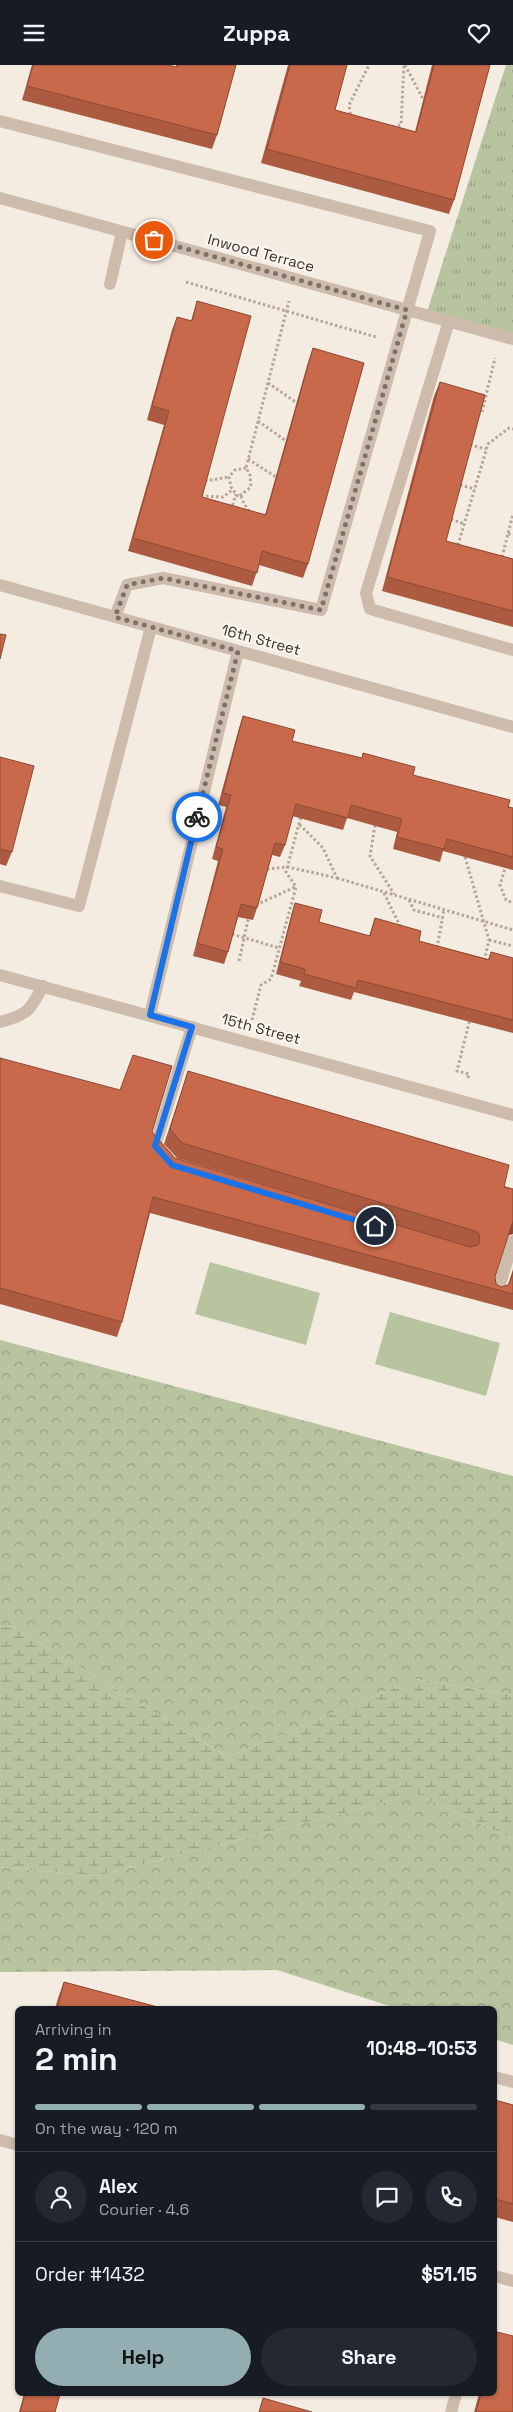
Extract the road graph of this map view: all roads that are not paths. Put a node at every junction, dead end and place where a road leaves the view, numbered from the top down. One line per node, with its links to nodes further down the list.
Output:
1 (0, 121): 5 (street)
2 (0, 198): 3 (street, Inwood Terrace)
3 (122, 232): 4 (street); 5 (street, Inwood Terrace)
4 (110, 284)
5 (407, 310): 6 (street, Inwood Terrace); 9 (street)
6 (449, 321): 7 (street, Inwood Terrace); 11 (street)
7 (507, 337)
8 (0, 585): 9 (street, 16th Street)
9 (115, 617): 10 (street, 16th Street)
10 (151, 627): 12 (street, 16th Street); 14 (street)
11 (513, 650)
12 (238, 651): 13 (street, 16th Street); 17 (street)
13 (513, 727)
14 (0, 886)
15 (0, 975): 16 (street, 15th Street)
16 (43, 986): 17 (street, 15th Street); 18 (street)
17 (150, 1015): 19 (street, 15th Street)
18 (0, 1022)
19 (192, 1027): 20 (street, 15th Street); 21 (street)
20 (513, 1115)
21 (172, 1165)
22 (513, 1241): 23 (street)
23 (497, 1294)
24 (497, 2078): 25 (street)
25 (513, 2082)
26 (0, 2141): 27 (street)
27 (15, 2144)
28 (497, 2277): 29 (street)
29 (513, 2281)
30 (455, 2396): 31 (street)
31 (451, 2412)

